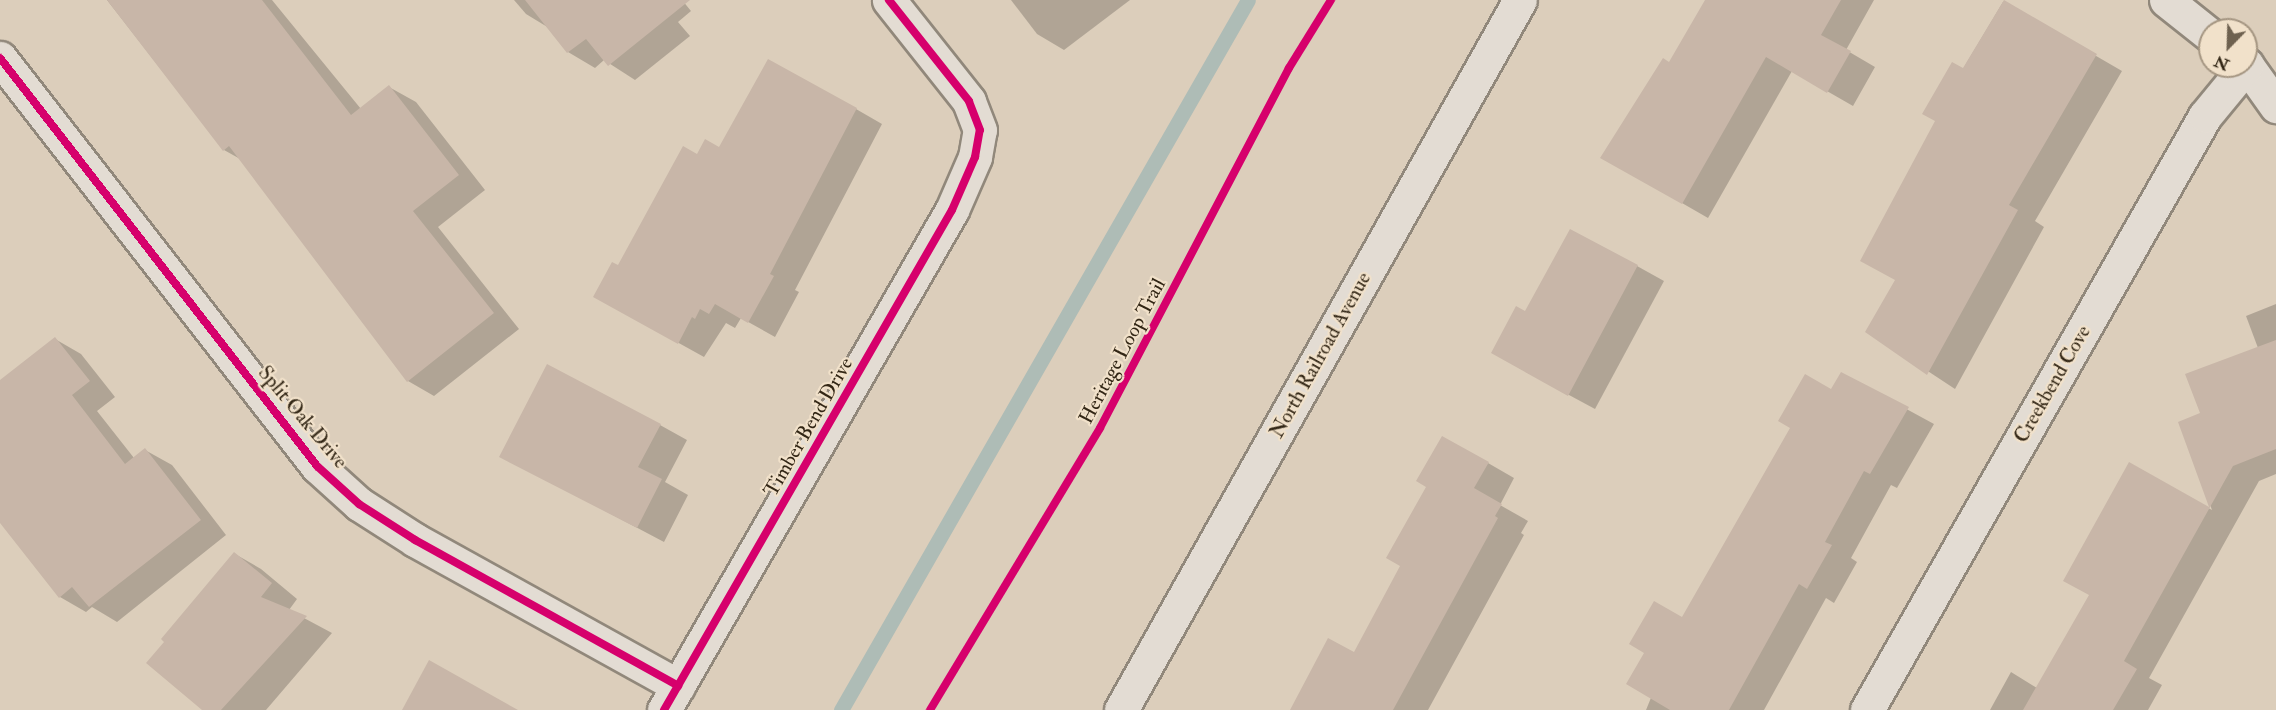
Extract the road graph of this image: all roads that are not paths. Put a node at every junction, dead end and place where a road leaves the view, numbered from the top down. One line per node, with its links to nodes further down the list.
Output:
1 (889, 0): 9 (street, Timber Bend Drive)
2 (1520, 0): 10 (street, North Railroad Avenue)
3 (2166, 0): 4 (street)
4 (2198, 25)
5 (0, 58): 9 (street, Split Oak Drive)
6 (2236, 78): 11 (street, Creekbend Cove)
7 (2256, 78): 8 (street)
8 (2276, 106)
9 (671, 698)
10 (1121, 710)
11 (1867, 710)

